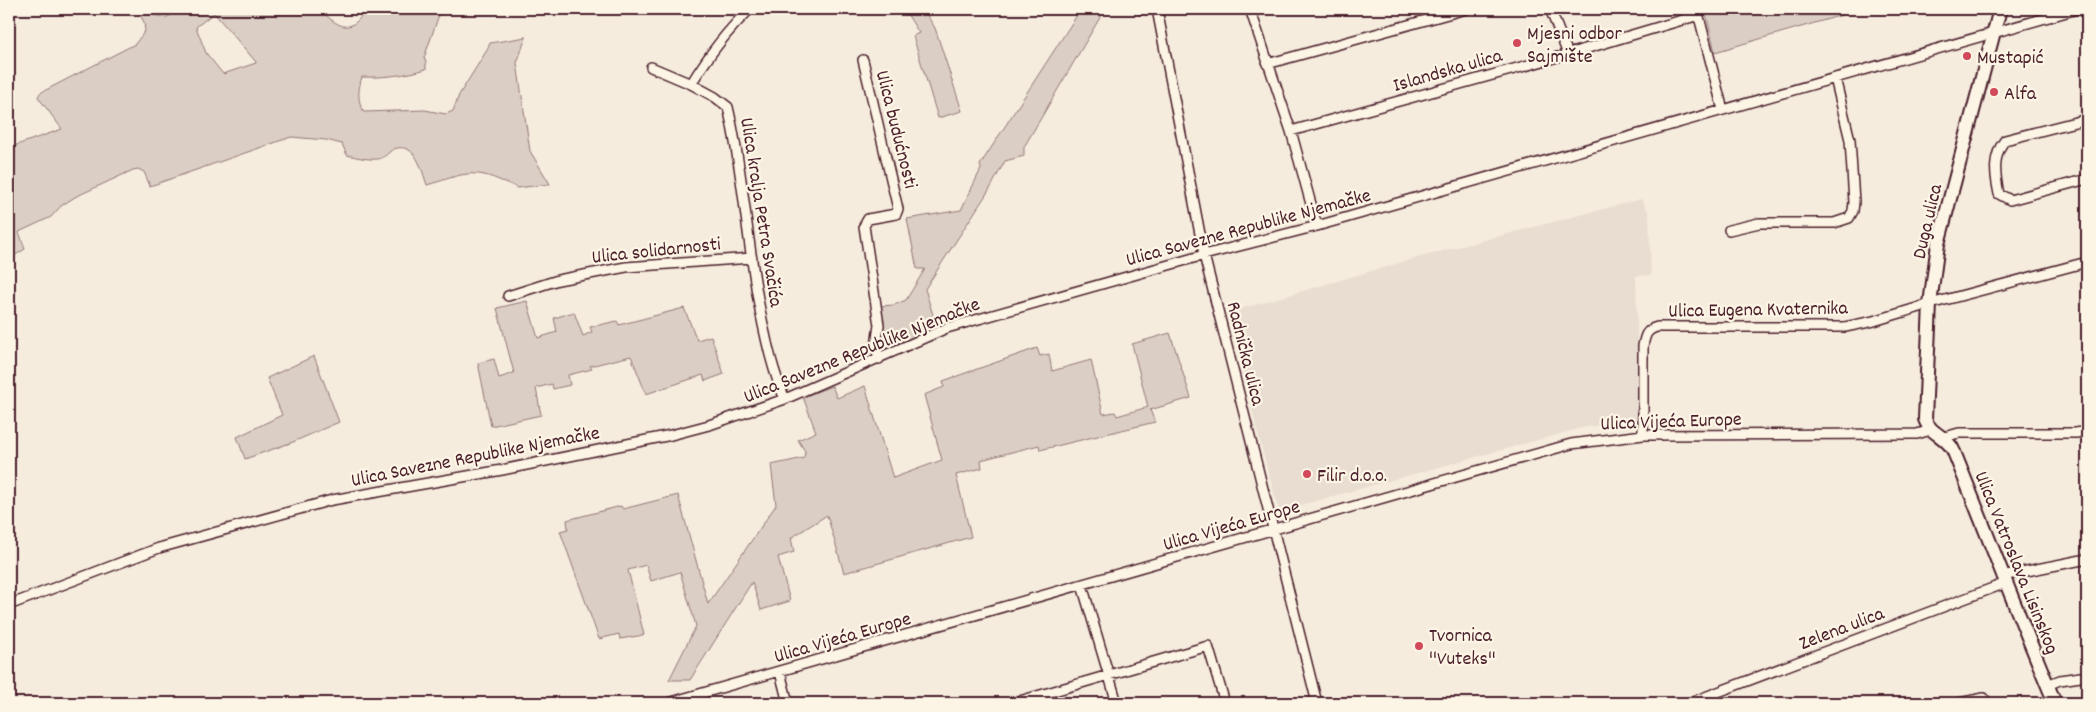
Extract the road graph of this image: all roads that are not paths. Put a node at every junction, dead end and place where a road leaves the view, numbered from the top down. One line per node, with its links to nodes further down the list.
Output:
1 (750, 9): 15 (street)
2 (1157, 9): 22 (street, Radnička ulica)
3 (1250, 9): 12 (street)
4 (1466, 9): 12 (street)
5 (1550, 9): 10 (street)
6 (2000, 9): 9 (main road, Duga ulica)
7 (2077, 9): 9 (street, Ulica Savezne Republike Njemačke)
8 (1698, 12): 10 (street, Islandska ulica); 16 (street)
9 (1994, 33): 14 (street, Ulica Savezne Republike Njemačke); 26 (main road, Duga ulica)
10 (1568, 54): 18 (street, Islandska ulica)
11 (863, 60): 27 (street, Ulica budućnosti)
12 (1267, 64): 18 (street)
13 (651, 67): 15 (street, Ulica kralja Petra Svačića)
14 (1835, 78): 16 (street, Ulica Savezne Republike Njemačke); 21 (street)
15 (691, 84): 23 (street, Ulica kralja Petra Svačića)
16 (1723, 110): 20 (street, Ulica Savezne Republike Njemačke)
17 (2087, 119): 19 (street)
18 (1291, 131): 20 (street)
19 (2087, 179)
20 (1317, 226): 22 (street, Ulica Savezne Republike Njemačke)
21 (1729, 230)
22 (1204, 255): 27 (street, Ulica Savezne Republike Njemačke); 33 (street, Radnička ulica)
23 (752, 258): 25 (street, Ulica solidarnosti); 28 (street, Ulica kralja Petra Svačića)
24 (2087, 262): 26 (street, Ulica Eugena Kvaternika)
25 (508, 296)
26 (1930, 304): 29 (main road, Duga ulica); 31 (street, Ulica Eugena Kvaternika)
27 (879, 359): 28 (street, Ulica Savezne Republike Njemačke)
28 (785, 399): 37 (street, Ulica Savezne Republike Njemačke)
29 (1930, 430): 31 (street, Ulica Vijeća Europe); 32 (main road)
30 (2087, 431): 32 (street)
31 (1643, 435): 33 (street, Ulica Vijeća Europe)
32 (1944, 437): 35 (main road, Ulica Vatroslava Lisinskog)
33 (1273, 530): 36 (street, Ulica Vijeća Europe); 47 (street, Radnička ulica)
34 (2087, 559): 35 (street, Zelena ulica)
35 (2004, 580): 41 (main road, Ulica Vatroslava Lisinskog); 48 (street, Zelena ulica)
36 (1082, 585): 38 (street, Ulica Vijeća Europe); 39 (street)
37 (9, 605)
38 (780, 672): 42 (street, Ulica Vijeća Europe); 43 (street)
39 (1109, 675): 44 (street); 45 (street); 46 (street)
40 (2087, 676): 41 (street)
41 (2047, 686): 51 (main road, Ulica Vatroslava Lisinskog)
42 (668, 703)
43 (788, 703)
44 (1013, 703)
45 (1117, 703)
46 (1225, 703)
47 (1316, 703)
48 (1688, 703)
49 (1960, 703): 50 (street)
50 (1986, 703)
51 (2055, 703)

